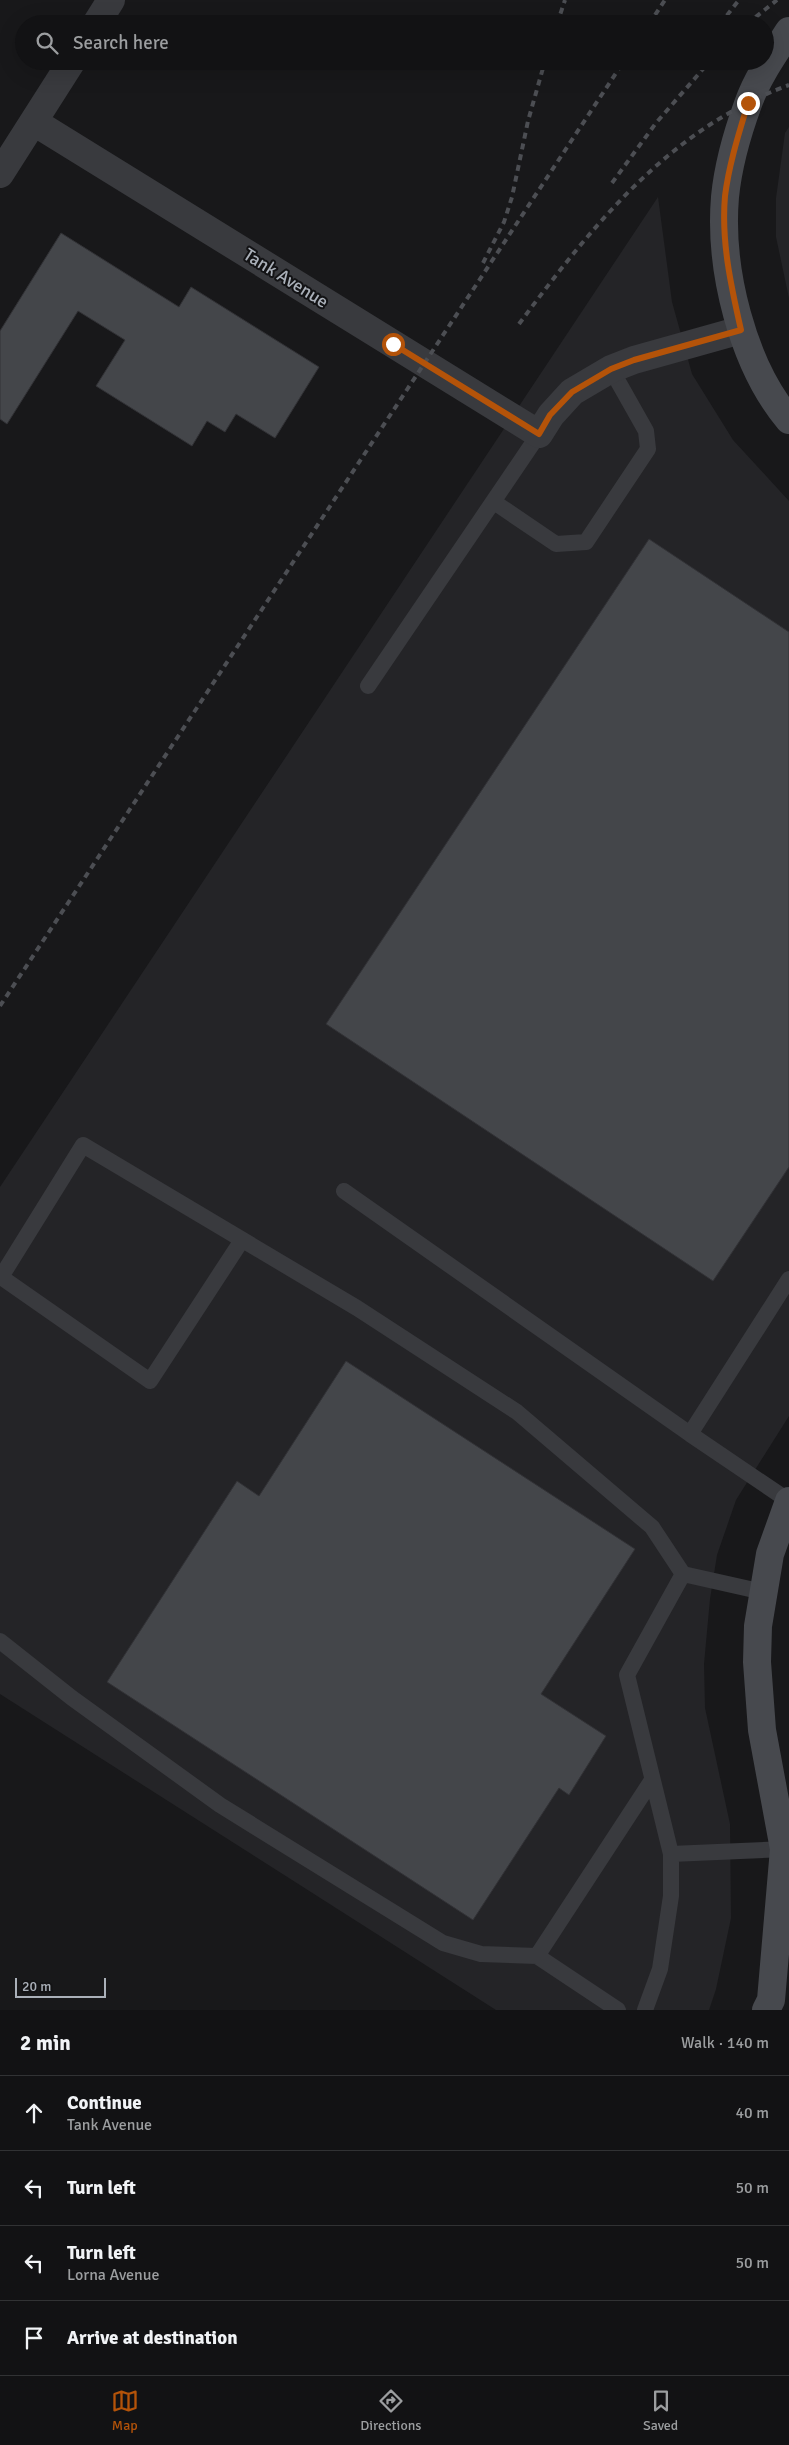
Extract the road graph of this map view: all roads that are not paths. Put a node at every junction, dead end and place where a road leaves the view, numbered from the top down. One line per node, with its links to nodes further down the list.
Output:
1 (111, 0): 2 (street)
2 (102, 15)
3 (789, 32): 4 (street)
4 (774, 55)
5 (66, 70): 7 (street)
6 (765, 70): 9 (street)
7 (34, 122): 8 (street); 12 (street, Tank Avenue)
8 (0, 174)
9 (741, 330): 10 (street); 11 (street)
10 (611, 369): 12 (street); 13 (lane)
11 (789, 420)
12 (539, 434): 13 (lane)
13 (494, 502): 14 (lane)
14 (368, 686)
15 (344, 1191): 19 (lane)
16 (242, 1240): 17 (lane); 17 (lane); 21 (lane)
17 (1, 1278)
18 (789, 1279): 19 (lane)
19 (690, 1434): 20 (lane)
20 (789, 1501): 22 (street)
21 (683, 1574): 22 (lane); 24 (lane)
22 (763, 1592): 25 (street)
23 (0, 1641): 27 (lane)
24 (652, 1780): 26 (lane); 27 (lane)
25 (784, 1849): 26 (lane); 30 (street)
26 (671, 1854): 29 (lane)
27 (537, 1956): 28 (lane)
28 (618, 2010)
29 (645, 2010)
30 (766, 2010)

